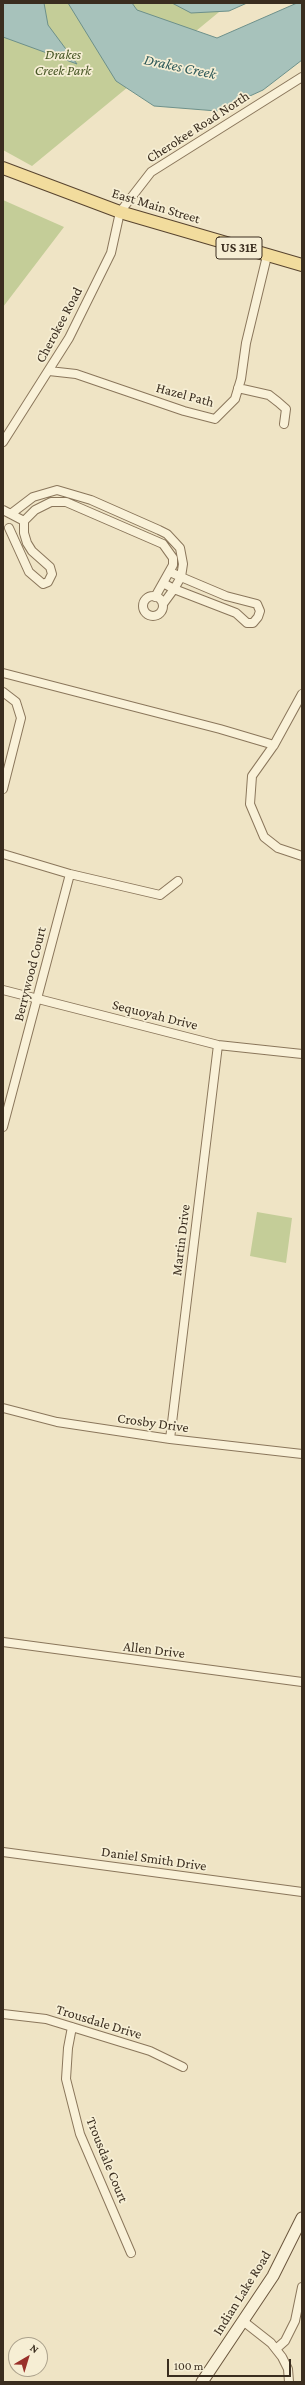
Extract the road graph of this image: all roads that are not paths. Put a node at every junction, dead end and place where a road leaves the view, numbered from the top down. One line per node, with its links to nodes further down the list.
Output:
1 (302, 77): 3 (street, Cherokee Road North)
2 (3, 168): 3 (main road, East Main Street / US 31E)
3 (120, 212): 4 (main road, East Main Street / US 31E); 6 (street, Cherokee Road)
4 (267, 256): 5 (main road, East Main Street / US 31E); 7 (street, Hazel Path)
5 (302, 265)
6 (49, 371): 7 (street, Hazel Path); 9 (street, Cherokee Road)
7 (238, 388): 8 (street)
8 (284, 424)
9 (3, 442)
10 (61, 490): 11 (street); 12 (street); 14 (street)
11 (61, 502): 15 (street); 16 (street)
12 (96, 503): 15 (street); 17 (street)
13 (3, 510): 14 (street)
14 (12, 513): 16 (street)
15 (93, 513): 19 (street)
16 (24, 521): 20 (street)
17 (141, 522): 19 (street); 22 (street)
18 (6, 526): 20 (street); 20 (street)
19 (138, 532): 21 (street)
20 (24, 533)
21 (170, 572): 22 (street); 23 (street)
22 (181, 577): 24 (street); 24 (street)
23 (163, 583): 24 (street); 25 (street)
24 (174, 589): 26 (street)
25 (156, 597): 26 (street); 26 (street)
26 (163, 604)
27 (3, 673): 30 (street)
28 (4, 694): 31 (street)
29 (302, 694): 30 (street)
30 (274, 746): 33 (street)
31 (3, 789)
32 (3, 854): 34 (street)
33 (302, 856)
34 (70, 874): 35 (street); 37 (street, Berrywood Court)
35 (178, 881)
36 (3, 990): 37 (street, Sequoyah Drive)
37 (37, 999): 38 (street, Sequoyah Drive); 40 (street, Berrywood Court)
38 (218, 1045): 39 (street, Sequoyah Drive); 42 (street, Martin Drive)
39 (302, 1054)
40 (3, 1127)
41 (3, 1408): 42 (street, Crosby Drive)
42 (170, 1438): 43 (street, Crosby Drive)
43 (302, 1454)
44 (3, 1642): 45 (street, Allen Drive)
45 (302, 1682)
46 (3, 1852): 47 (street, Daniel Smith Drive)
47 (302, 1892)
48 (3, 2014): 49 (street, Trousdale Drive)
49 (72, 2027): 50 (street, Trousdale Drive); 52 (street, Trousdale Court)
50 (183, 2067)
51 (302, 2218): 54 (street, Indian Lake Road)
52 (131, 2253)
53 (302, 2287): 55 (street)
54 (243, 2321): 55 (street); 56 (street, Indian Lake Road)
55 (276, 2349): 57 (street)
56 (202, 2382)
57 (289, 2382)

